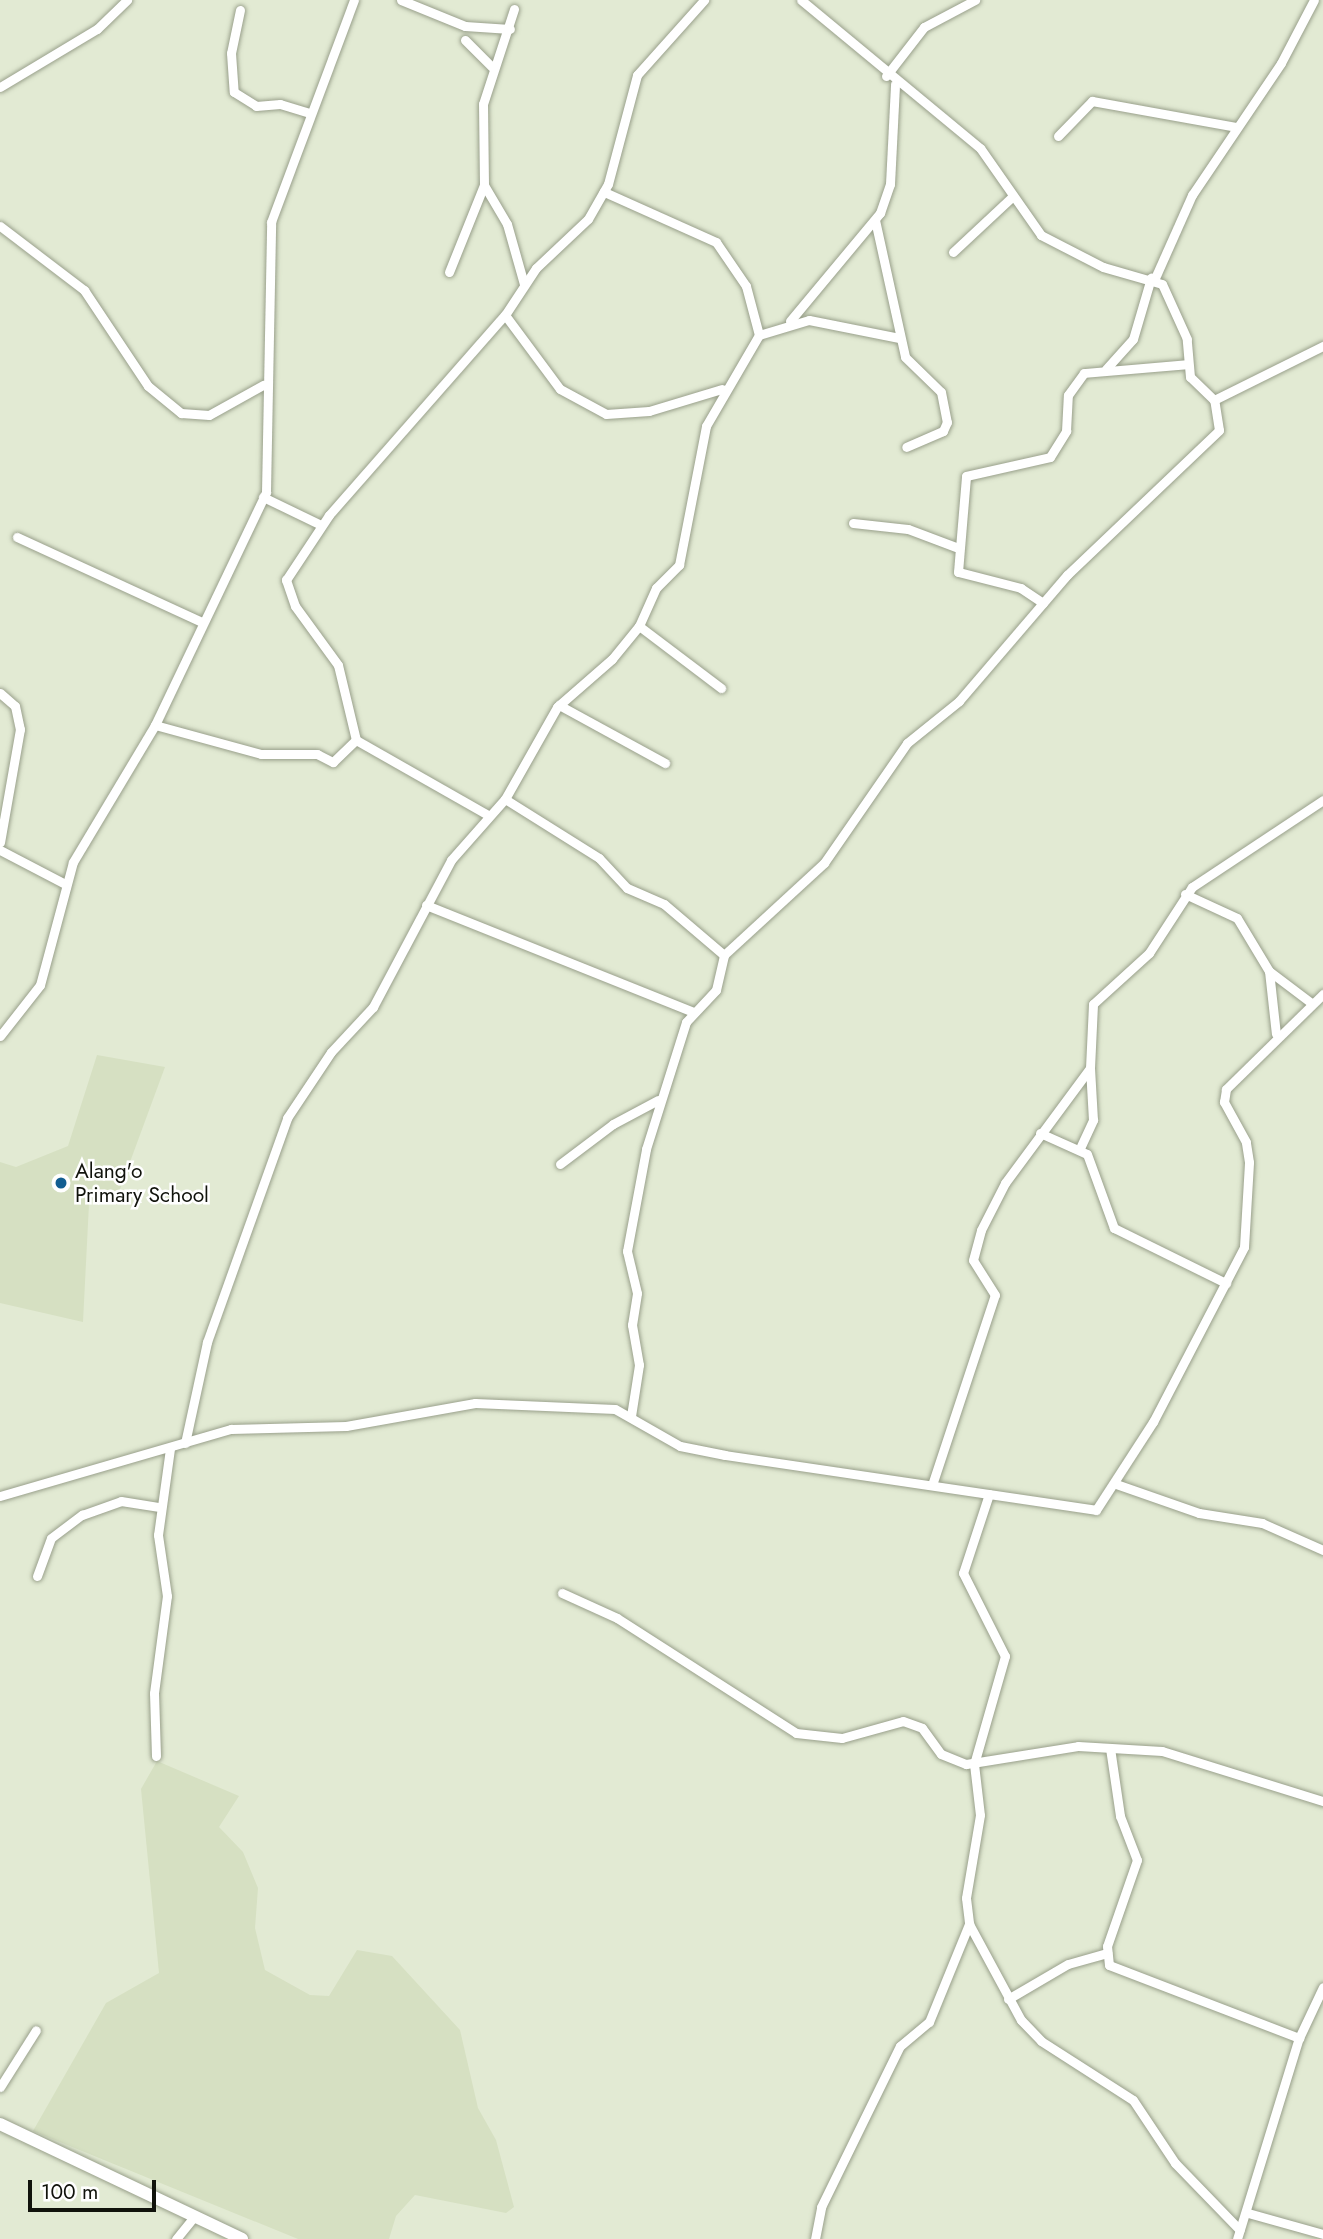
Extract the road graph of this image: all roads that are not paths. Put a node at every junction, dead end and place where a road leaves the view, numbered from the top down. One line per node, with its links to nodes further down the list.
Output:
1 (127, 0): 15 (street)
2 (354, 0): 16 (street)
3 (401, 0): 10 (street)
4 (704, 0): 20 (street)
5 (801, 0): 13 (street)
6 (1314, 0): 17 (street)
7 (971, 1): 13 (street)
8 (514, 9): 10 (street)
9 (240, 10): 16 (street)
10 (510, 29): 12 (street)
11 (465, 40): 12 (street)
12 (492, 67): 19 (street)
13 (886, 76): 14 (street)
14 (895, 84): 21 (street); 22 (street)
15 (0, 87)
16 (309, 113): 35 (street)
17 (1236, 127): 18 (street); 26 (street)
18 (1058, 136)
19 (484, 185): 25 (street); 27 (street)
20 (604, 192): 27 (street); 30 (street)
21 (1013, 196): 24 (street); 26 (street)
22 (875, 220): 29 (street); 31 (street)
23 (0, 226): 35 (street)
24 (953, 252)
25 (449, 272)
26 (1153, 278): 33 (street); 34 (street)
27 (524, 284): 28 (street)
28 (505, 315): 36 (street); 41 (street)
29 (790, 321): 30 (street); 31 (street)
30 (759, 335): 36 (street)
31 (899, 338): 38 (street)
32 (1323, 346): 37 (street)
33 (1188, 364): 34 (street); 37 (street)
34 (1106, 369): 43 (street)
35 (263, 385): 39 (street)
36 (722, 389): 46 (street)
37 (1214, 400): 44 (street)
38 (906, 447)
39 (263, 498): 41 (street); 45 (street)
40 (853, 523): 43 (street)
41 (321, 525): 51 (street)
42 (17, 537): 45 (street)
43 (956, 547): 44 (street)
44 (1043, 603): 61 (street)
45 (202, 622): 50 (street)
46 (639, 626): 47 (street); 49 (street)
47 (721, 688)
48 (0, 693): 56 (street)
49 (559, 705): 52 (street); 53 (street)
50 (155, 725): 51 (street); 58 (street)
51 (356, 740): 55 (street)
52 (666, 763)
53 (505, 799): 55 (street); 61 (street)
54 (1323, 800): 59 (street)
55 (486, 814): 60 (street)
56 (0, 842)
57 (0, 850): 58 (street)
58 (65, 884): 67 (street)
59 (1185, 894): 62 (street); 68 (street)
60 (426, 905): 65 (street); 75 (street)
61 (724, 955): 65 (street)
62 (1269, 971): 64 (street); 66 (street)
63 (1323, 994): 64 (street)
64 (1310, 1002): 66 (street)
65 (693, 1012): 69 (street)
66 (1276, 1034): 73 (street)
67 (0, 1036)
68 (1090, 1068): 70 (street); 71 (street)
69 (658, 1100): 72 (street); 74 (street)
70 (1040, 1133): 71 (street); 78 (street)
71 (1081, 1146): 73 (street)
72 (560, 1164)
73 (1226, 1283): 77 (street)
74 (631, 1416): 75 (street); 78 (street)
75 (185, 1443): 76 (street)
76 (170, 1448): 80 (street); 81 (street)
77 (1116, 1484): 79 (street); 82 (street)
78 (932, 1485): 79 (street)
79 (989, 1494): 87 (street)
80 (0, 1496)
81 (160, 1507): 83 (street); 86 (street)
82 (1323, 1550)
83 (37, 1576)
84 (562, 1593): 87 (street)
85 (1110, 1748): 87 (street); 88 (street); 90 (street)
86 (156, 1756)
87 (974, 1764): 89 (street)
88 (1323, 1801)
89 (969, 1924): 92 (street); 103 (street)
90 (1107, 1953): 92 (street); 94 (street)
91 (1323, 1987): 94 (street)
92 (1008, 1999): 99 (street)
93 (36, 2030): 95 (street)
94 (1299, 2038): 97 (street)
95 (0, 2087)
96 (0, 2124): 98 (main road)
97 (1248, 2213): 99 (street); 100 (street)
98 (194, 2217): 101 (street); 102 (main road)
99 (1238, 2234)
100 (1323, 2234)
101 (176, 2239)
102 (242, 2239)
103 (815, 2239)

